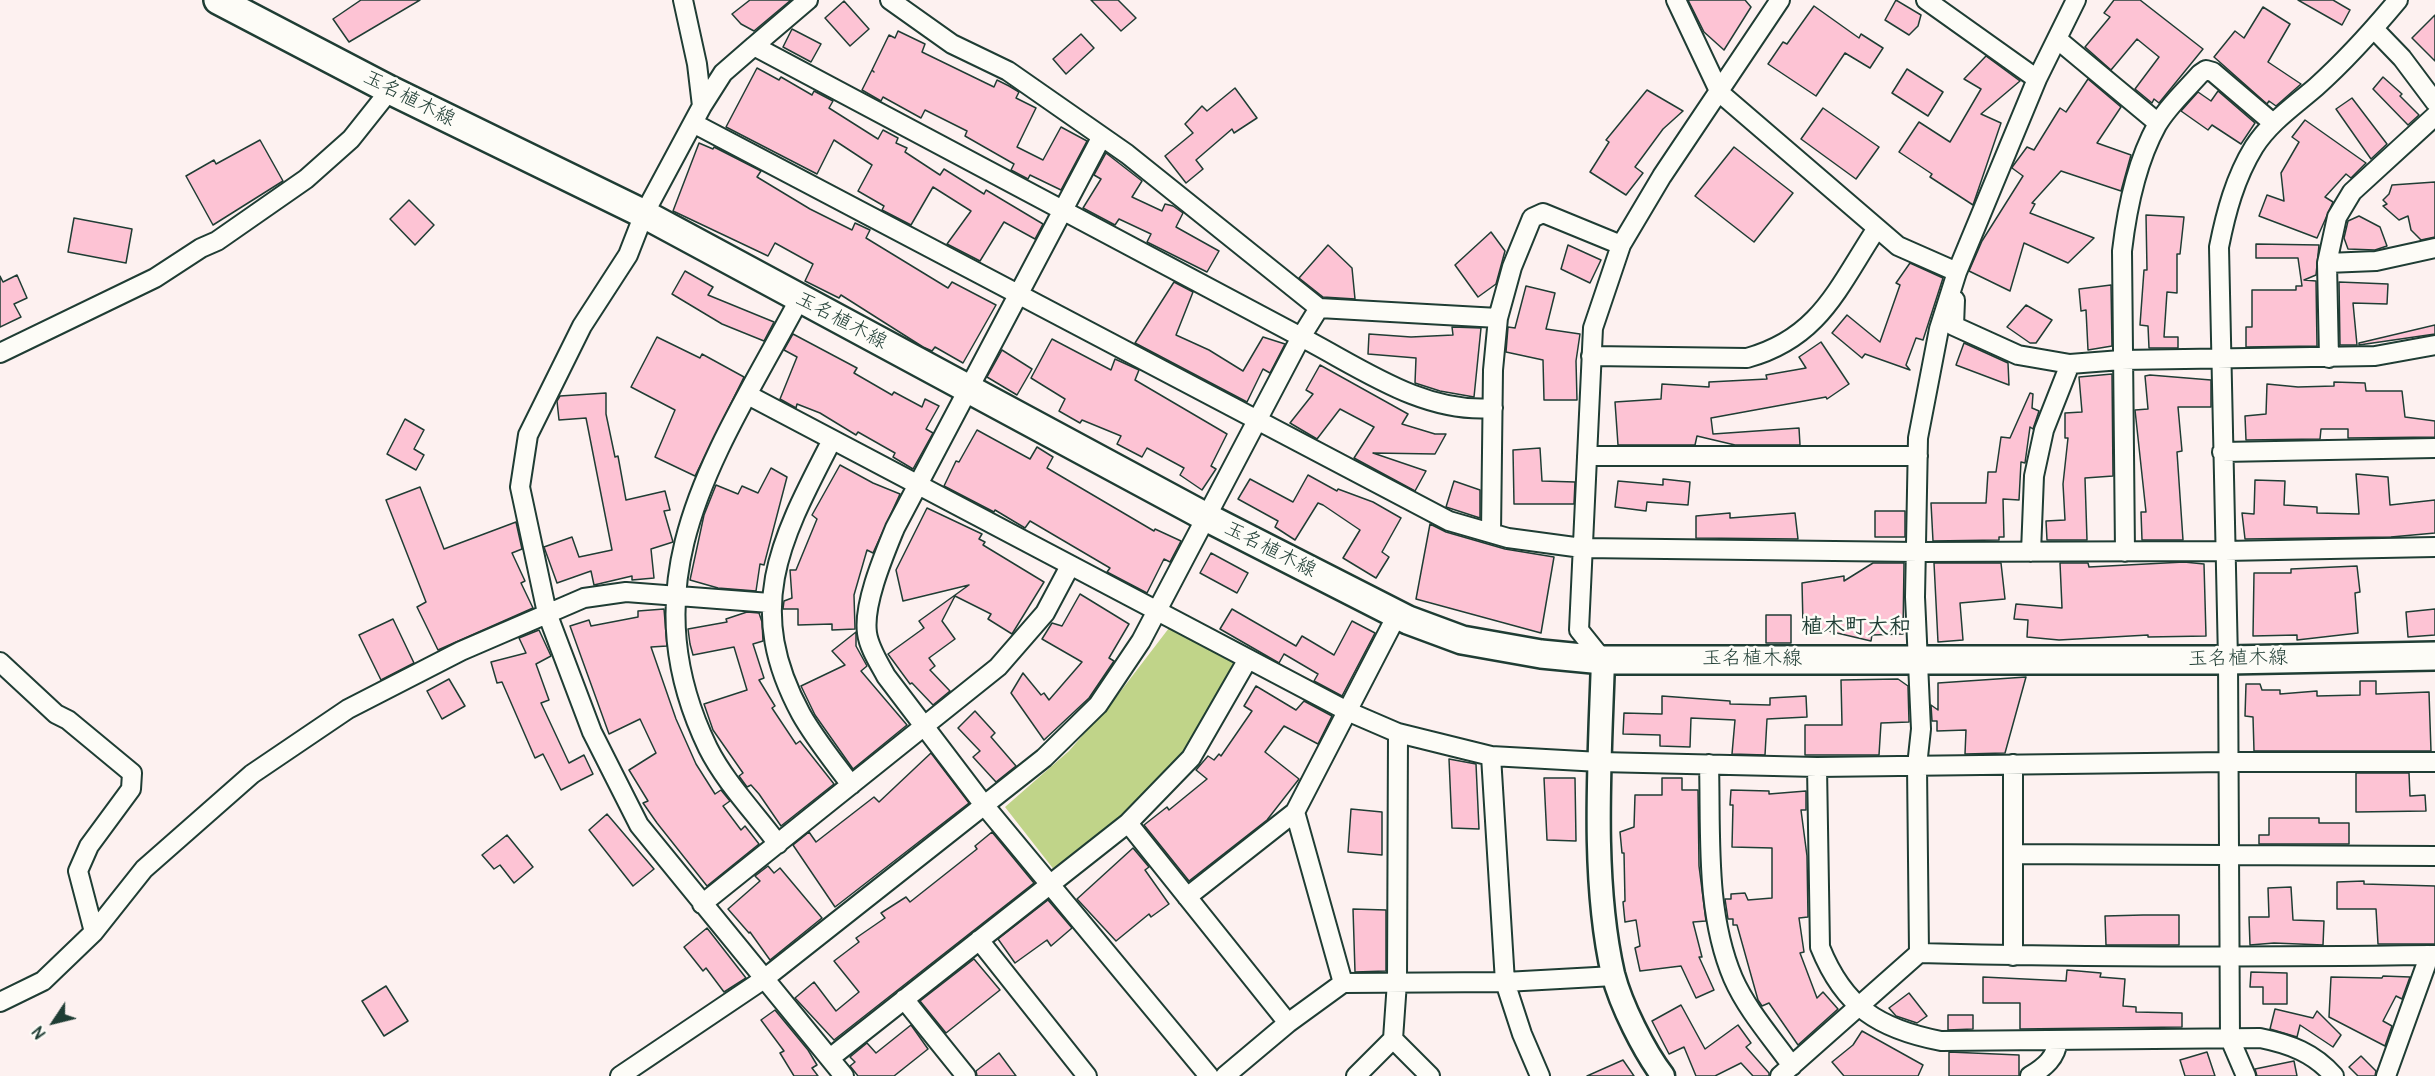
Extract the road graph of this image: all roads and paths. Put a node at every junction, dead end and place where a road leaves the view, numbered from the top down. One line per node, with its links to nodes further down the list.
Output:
1 (218, 0): 14 (main road, 玉名植木線)
2 (683, 0): 17 (street)
3 (808, 0): 12 (street)
4 (890, 0): 22 (street)
5 (1676, 0): 15 (street)
6 (1780, 0): 15 (street)
7 (1926, 0): 13 (street)
8 (2076, 0): 11 (street)
9 (2398, 0): 10 (street)
10 (2374, 30): 16 (street); 21 (street)
11 (2057, 39): 13 (street); 20 (street)
12 (754, 46): 17 (street); 23 (street)
13 (2037, 80): 29 (street)
14 (390, 90): 24 (main road, 玉名植木線); 36 (street)
15 (1720, 93): 25 (street); 26 (street)
16 (2435, 102)
17 (702, 106): 19 (street)
18 (2435, 116): 28 (street)
19 (693, 123): 24 (street); 30 (street)
20 (2158, 123): 21 (street); 40 (street)
21 (2273, 123): 38 (street)
22 (1101, 138): 23 (street); 32 (street)
23 (1061, 211): 30 (street); 34 (street)
24 (644, 214): 31 (main road, 玉名植木線); 64 (street)
25 (1877, 228): 29 (street); 37 (street)
26 (1621, 245): 33 (street); 37 (street)
27 (2435, 248): 28 (street)
28 (2327, 263): 39 (street)
29 (1957, 272): 41 (street); 50 (street)
30 (1018, 294): 42 (street); 45 (street)
31 (800, 298): 42 (main road, 玉名植木線); 43 (street)
32 (1319, 308): 33 (street); 34 (street)
33 (1498, 318): 44 (street)
34 (1301, 337): 44 (street); 45 (street)
35 (2435, 345): 39 (street)
36 (0, 353)
37 (1591, 356): 49 (street)
38 (2220, 358): 39 (street); 40 (street); 48 (street)
39 (2329, 358)
40 (2123, 360): 41 (street); 59 (street)
41 (2070, 364): 58 (street)
42 (967, 389): 51 (street); 52 (main road, 玉名植木線)
43 (748, 395): 46 (street); 61 (street)
44 (1493, 408): 53 (street)
45 (1257, 420): 52 (street); 53 (street)
46 (832, 440): 51 (street); 62 (street)
47 (2435, 448): 48 (street)
48 (2222, 452): 56 (street)
49 (1587, 456): 50 (street); 54 (street)
50 (1918, 456): 57 (street)
51 (917, 486): 60 (street); 73 (street)
52 (1206, 517): 63 (street); 65 (main road, 玉名植木線)
53 (1491, 533): 54 (street)
54 (1582, 548): 57 (street); 69 (street)
55 (2435, 548): 56 (street)
56 (2224, 551): 59 (street); 70 (street)
57 (1918, 552): 58 (street); 67 (street)
58 (2031, 552): 59 (street)
59 (2125, 552)
60 (1070, 566): 63 (street); 73 (street)
61 (675, 597): 62 (street); 64 (street); 87 (street)
62 (770, 603): 83 (street)
63 (1158, 612): 68 (street); 84 (street)
64 (547, 613): 93 (street); 94 (street)
65 (1397, 615): 69 (main road, 玉名植木線); 72 (street)
66 (2435, 656): 70 (main road, 玉名植木線)
67 (1916, 658): 69 (main road, 玉名植木線); 70 (main road, 玉名植木線); 81 (street)
68 (1248, 659): 72 (street); 86 (street)
69 (1603, 660): 76 (street)
70 (2228, 660): 77 (street)
71 (0, 662): 94 (street)
72 (1347, 711): 74 (street); 85 (street)
73 (925, 726): 83 (street); 84 (street)
74 (1398, 733): 75 (street); 102 (street)
75 (1491, 756): 76 (street); 103 (street)
76 (1600, 762): 79 (street); 100 (street)
77 (2228, 762): 78 (street); 80 (street); 90 (street)
78 (2435, 762)
79 (1710, 764): 82 (street); 113 (street)
80 (2013, 764): 81 (street); 88 (street)
81 (1917, 766): 82 (street); 96 (street)
82 (1817, 767): 107 (street)
83 (851, 785): 87 (street)
84 (984, 805): 91 (street); 101 (street)
85 (1295, 812): 92 (street); 104 (street)
86 (1128, 823): 91 (street); 92 (street)
87 (778, 843): 93 (street)
88 (2015, 854): 90 (street); 99 (street)
89 (2435, 856): 90 (street)
90 (2228, 857): 97 (street)
91 (1049, 884): 95 (street); 118 (street)
92 (1187, 897): 108 (street)
93 (702, 904): 101 (street)
94 (94, 932): 106 (street)
95 (979, 940): 105 (street); 117 (street)
96 (1919, 953): 99 (street); 107 (street)
97 (2229, 954): 98 (street); 99 (street); 110 (street)
98 (2431, 955): 127 (street)
99 (2013, 956)
100 (1614, 976): 103 (street); 123 (street)
101 (764, 979): 112 (street); 114 (street)
102 (1397, 982): 103 (street); 104 (street); 109 (street)
103 (1505, 982): 122 (street)
104 (1342, 983): 108 (street)
105 (904, 999): 112 (street); 116 (street)
106 (0, 1002)
107 (1858, 1008): 111 (street); 113 (street)
108 (1288, 1023): 119 (street)
109 (1394, 1039): 120 (street); 121 (street)
110 (2229, 1039): 111 (street); 125 (street); 126 (street)
111 (2058, 1040): 124 (street)
112 (830, 1058): 115 (street)
113 (1786, 1071)
114 (620, 1076)
115 (844, 1076)
116 (966, 1076)
117 (1087, 1076)
118 (1209, 1076)
119 (1225, 1076)
120 (1356, 1076)
121 (1430, 1076)
122 (1540, 1076)
123 (1664, 1076)
124 (2030, 1076)
125 (2246, 1076)
126 (2334, 1076)
127 (2386, 1076)

